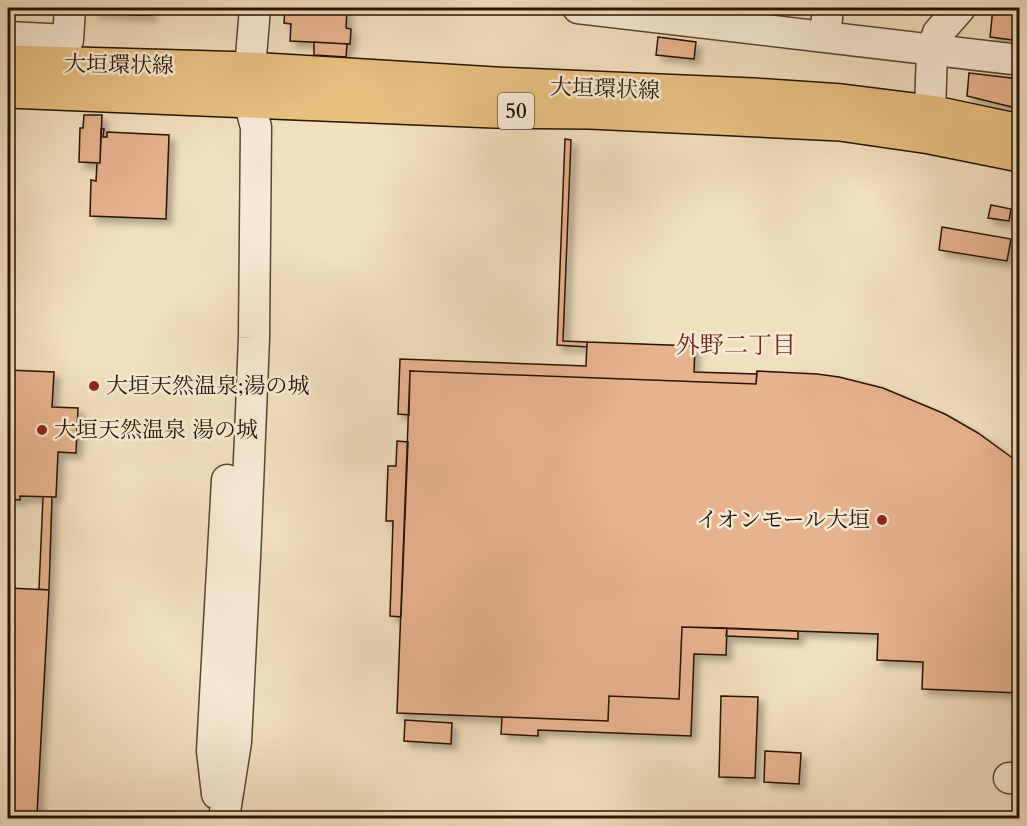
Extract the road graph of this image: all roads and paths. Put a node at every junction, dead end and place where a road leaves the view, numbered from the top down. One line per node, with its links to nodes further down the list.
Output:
1 (70, 8): 10 (street)
2 (255, 8): 11 (street)
3 (578, 8): 6 (street)
4 (828, 8): 7 (street)
5 (960, 8): 8 (street)
6 (608, 9): 7 (street)
7 (825, 37): 8 (street)
8 (932, 50): 9 (street); 12 (street)
9 (1020, 60)
10 (9, 69): 11 (main road, 大垣環状線 / 50)
11 (250, 85): 12 (main road, 大垣環状線 / 50); 14 (main road, 大垣環状線 / 50); 15 (street)
12 (930, 112): 13 (main road, 大垣環状線 / 50)
13 (1020, 131)
14 (1020, 156)
15 (222, 819)

